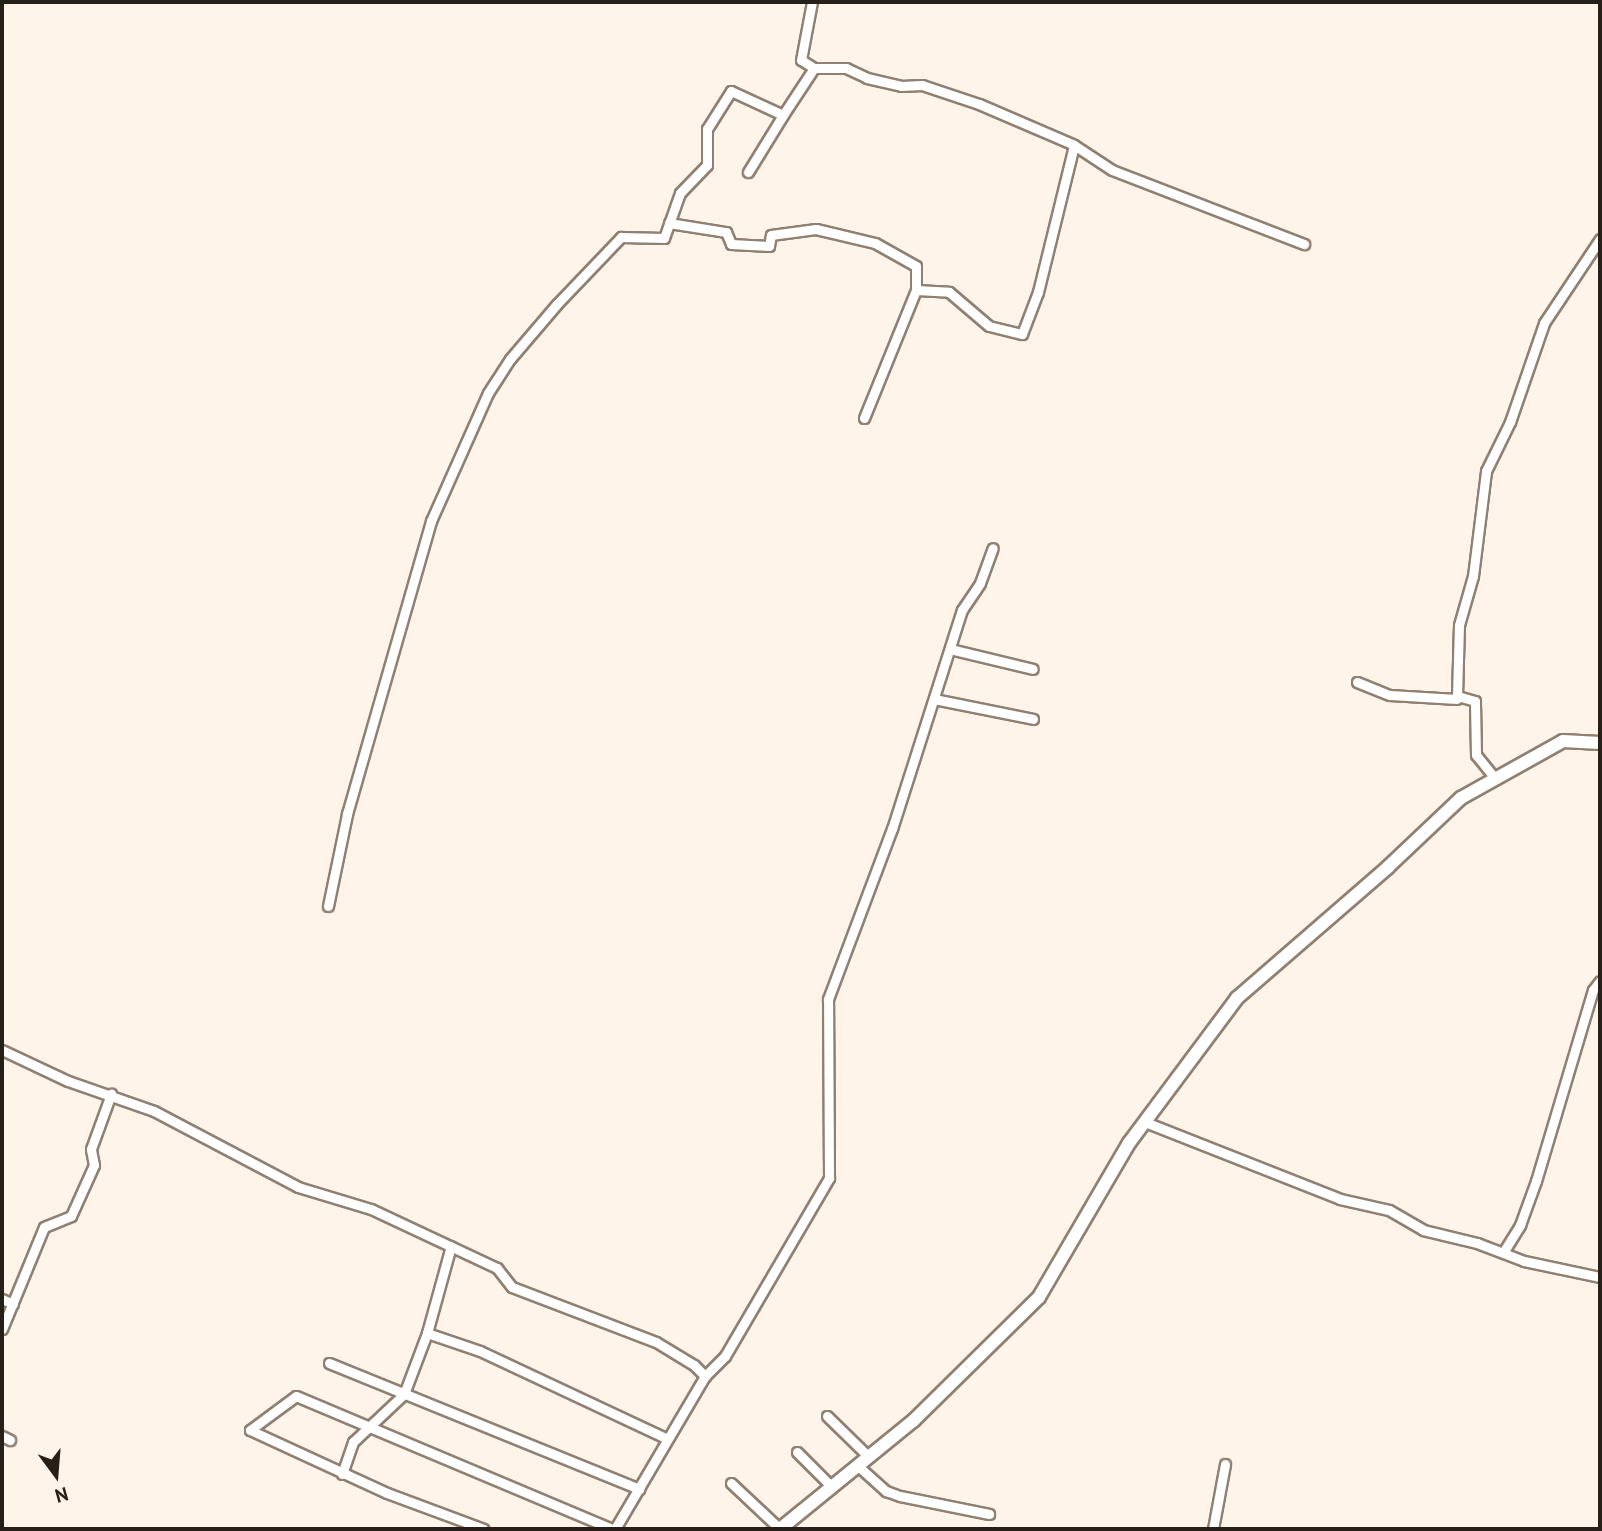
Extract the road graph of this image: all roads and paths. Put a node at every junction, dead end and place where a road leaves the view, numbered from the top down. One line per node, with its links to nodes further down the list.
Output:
1 (812, 2): 2 (street)
2 (814, 68): 3 (street); 4 (street)
3 (783, 115): 5 (street); 6 (street)
4 (1074, 145): 8 (street); 9 (street)
5 (748, 172)
6 (669, 223): 9 (street); 20 (street)
7 (1600, 239): 16 (street)
8 (1304, 244)
9 (916, 290): 10 (street)
10 (864, 418)
11 (993, 548): 12 (street)
12 (950, 649): 13 (street); 15 (street)
13 (1032, 669)
14 (1356, 682): 16 (street)
15 (934, 699): 17 (street); 33 (street)
16 (1457, 699): 19 (street)
17 (1033, 719)
18 (1600, 743): 19 (street)
19 (1494, 777): 24 (street)
20 (328, 906)
21 (1600, 981): 26 (street)
22 (2, 1050): 23 (street)
23 (111, 1094): 25 (street); 29 (street)
24 (1144, 1122): 26 (street); 39 (street)
25 (450, 1246): 31 (street); 33 (street)
26 (1504, 1251): 27 (street)
27 (1600, 1277)
28 (2, 1299): 29 (street)
29 (13, 1304): 30 (street)
30 (2, 1329)
31 (427, 1333): 34 (street); 37 (street)
32 (329, 1363): 34 (street)
33 (705, 1376): 37 (street)
34 (404, 1394): 36 (street); 45 (street)
35 (827, 1416): 39 (street)
36 (370, 1427): 42 (street); 42 (street); 48 (street)
37 (666, 1438): 45 (street)
38 (797, 1452): 44 (street)
39 (869, 1457): 41 (street)
40 (1225, 1464): 50 (street)
41 (858, 1466): 44 (street); 46 (street)
42 (342, 1474): 47 (street)
43 (731, 1483): 49 (street)
44 (832, 1487): 49 (street)
45 (639, 1489): 48 (street)
46 (989, 1514)
47 (484, 1529)
48 (614, 1529)
49 (780, 1529)
50 (1213, 1529)

